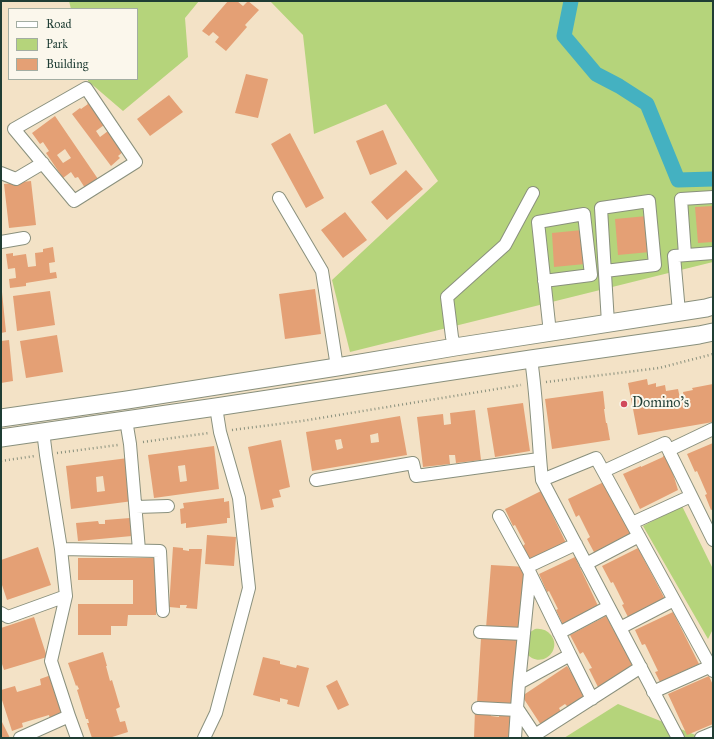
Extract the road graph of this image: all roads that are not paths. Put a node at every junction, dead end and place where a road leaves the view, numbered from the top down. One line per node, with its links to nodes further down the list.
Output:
1 (43, 163): 1 (street); 2 (street)
2 (1, 174)
3 (533, 192): 18 (street)
4 (713, 197): 9 (street)
5 (279, 198): 20 (street)
6 (24, 238): 7 (street)
7 (1, 241)
8 (713, 253): 9 (street)
9 (685, 255): 13 (street)
10 (605, 271): 10 (street); 14 (street)
11 (544, 281): 11 (street); 15 (street)
12 (713, 306): 13 (main road)
13 (679, 312): 14 (main road)
14 (608, 323): 15 (main road)
15 (550, 332): 17 (main road)
16 (713, 332): 19 (main road)
17 (527, 336): 18 (main road); 19 (main road)
18 (455, 347): 20 (main road)
19 (531, 359): 21 (main road); 28 (street)
20 (337, 367): 22 (main road)
21 (216, 407): 23 (main road); 66 (street)
22 (1, 418)
23 (126, 420): 25 (main road); 34 (street)
24 (713, 429): 27 (street)
25 (43, 431): 26 (main road); 41 (street)
26 (1, 438)
27 (669, 450): 29 (street); 32 (street)
28 (540, 458): 30 (street); 31 (street)
29 (604, 471): 31 (street); 37 (street)
30 (316, 480)
31 (542, 480): 40 (street)
32 (691, 496): 36 (street); 37 (street)
33 (168, 506): 34 (street)
34 (136, 507): 42 (street)
35 (499, 516): 44 (street)
36 (708, 519): 39 (street)
37 (632, 523): 38 (street)
38 (639, 536): 43 (street); 46 (street)
39 (713, 540)
40 (576, 544): 43 (street); 44 (street)
41 (61, 549): 42 (street); 45 (street)
42 (139, 550): 48 (street)
43 (586, 564): 47 (street)
44 (528, 570): 52 (street); 53 (street)
45 (66, 596): 49 (street); 62 (street)
46 (674, 600): 50 (street); 55 (street)
47 (608, 606): 50 (street); 52 (street)
48 (163, 611)
49 (1, 612)
50 (620, 628): 56 (street)
51 (480, 632): 53 (street)
52 (559, 633): 54 (street)
53 (524, 634): 57 (street)
54 (570, 655): 57 (street); 59 (street)
55 (711, 662): 58 (street)
56 (641, 667): 58 (street); 59 (street)
57 (519, 683): 61 (street)
58 (654, 692): 68 (street)
59 (592, 699): 61 (street)
60 (478, 708): 61 (street)
61 (517, 709): 67 (street)
62 (69, 716): 64 (street); 65 (street)
63 (713, 733): 69 (street)
64 (20, 738)
65 (77, 738)
66 (204, 738)
67 (515, 738)
68 (678, 738)
69 (701, 738)

